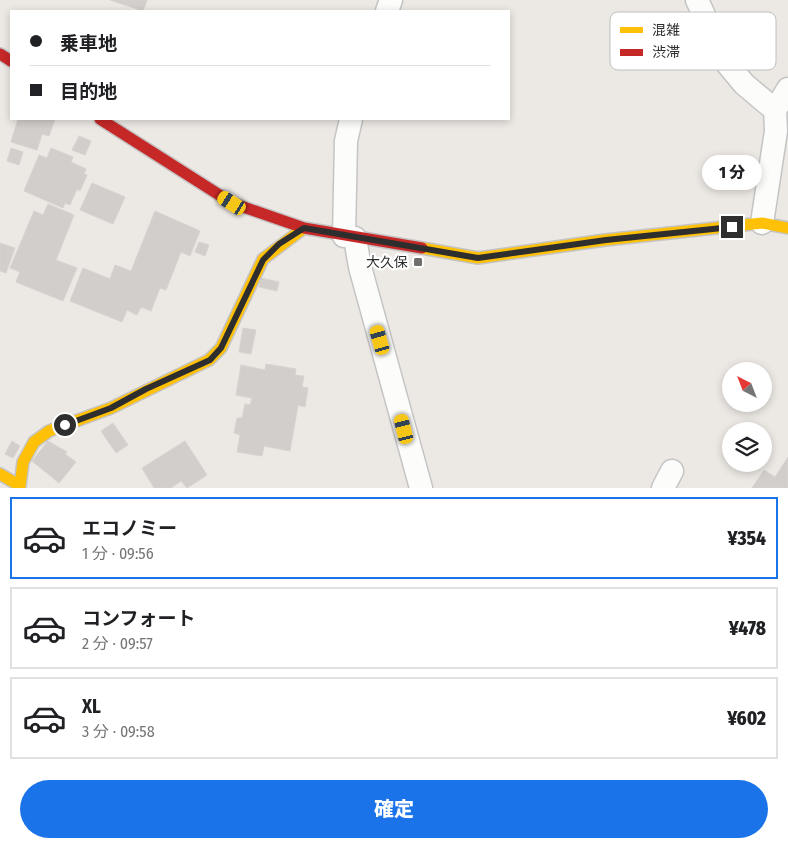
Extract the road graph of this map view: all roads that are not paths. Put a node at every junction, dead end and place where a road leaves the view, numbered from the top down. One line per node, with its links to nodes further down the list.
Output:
1 (697, 0): 2 (street)
2 (703, 12)
3 (732, 70): 5 (street)
4 (788, 90): 5 (street)
5 (775, 110): 8 (street)
6 (102, 120): 9 (street)
7 (351, 120): 11 (street)
8 (762, 223): 10 (street); 11 (street)
9 (304, 228): 11 (street); 13 (street)
10 (788, 228)
11 (350, 237): 14 (street)
12 (0, 474): 13 (street)
13 (22, 487)
14 (421, 488)

